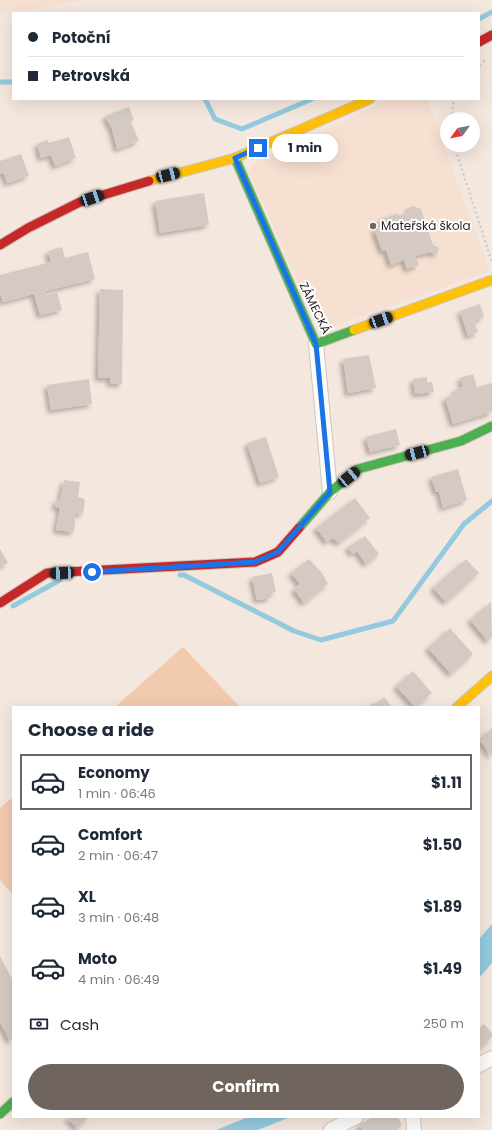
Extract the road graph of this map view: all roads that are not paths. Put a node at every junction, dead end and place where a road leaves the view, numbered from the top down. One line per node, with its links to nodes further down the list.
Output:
1 (492, 35): 2 (street)
2 (480, 41)
3 (368, 100): 4 (street)
4 (235, 158): 5 (street); 7 (street, ZÁMECKÁ)
5 (0, 245)
6 (492, 280): 7 (street, ZÁMECKÁ)
7 (316, 344): 9 (street)
8 (492, 426): 9 (street)
9 (330, 492): 10 (street)
10 (0, 603)
11 (492, 676): 12 (street)
12 (458, 706)
13 (492, 1058): 14 (street)
14 (480, 1064)
15 (12, 1103): 16 (street)
16 (0, 1114)
17 (354, 1118): 19 (street)
18 (413, 1118): 20 (street)
19 (331, 1130)
20 (414, 1130)

